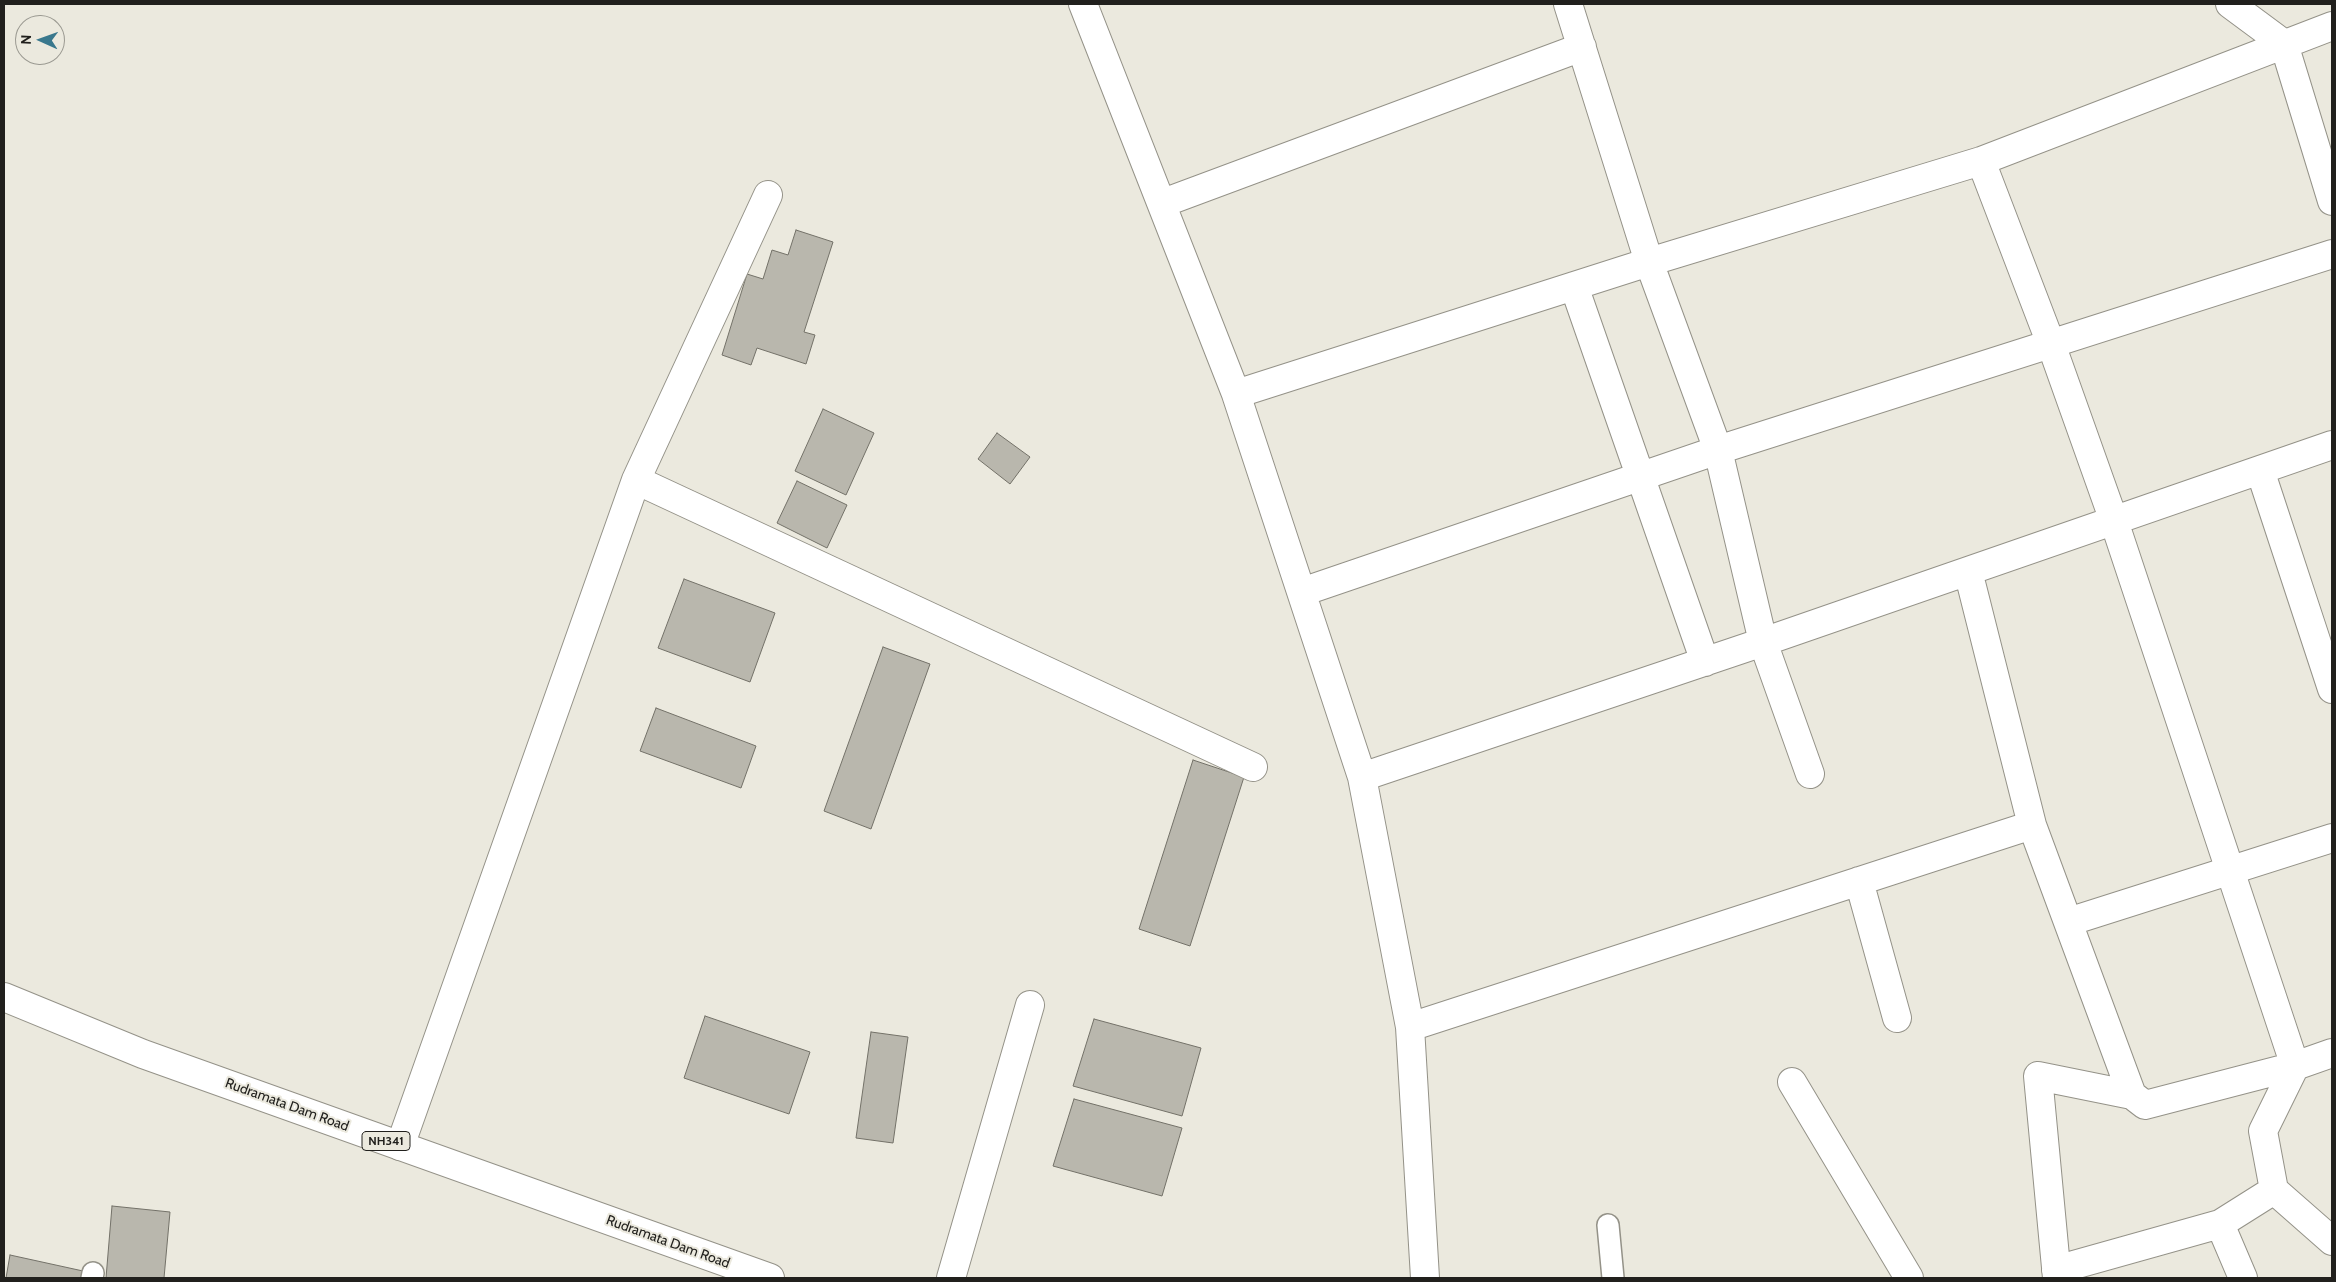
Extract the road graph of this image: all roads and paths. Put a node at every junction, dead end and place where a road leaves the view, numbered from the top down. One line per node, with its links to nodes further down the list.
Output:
1 (1083, 4): 10 (main road)
2 (1568, 4): 6 (main road)
3 (2230, 4): 5 (main road)
4 (2332, 26): 5 (main road)
5 (2284, 44): 7 (main road); 9 (main road)
6 (1582, 47): 10 (main road); 12 (main road)
7 (1981, 161): 12 (main road); 14 (main road)
8 (768, 195): 20 (main road)
9 (2332, 200)
10 (1163, 202): 15 (main road)
11 (2332, 254): 14 (main road)
12 (1649, 262): 13 (main road); 17 (main road)
13 (1574, 286): 15 (main road); 19 (main road)
14 (2051, 344): 17 (main road); 21 (main road)
15 (1236, 394): 23 (main road)
16 (2332, 445): 18 (main road)
17 (1718, 450): 19 (main road); 24 (main road)
18 (2260, 470): 21 (main road); 26 (main road)
19 (1641, 476): 23 (main road); 25 (main road)
20 (636, 480): 27 (main road); 43 (main road)
21 (2114, 521): 22 (main road); 32 (main road)
22 (1968, 571): 24 (main road); 30 (main road)
23 (1302, 592): 29 (main road)
24 (1763, 642): 25 (main road); 28 (main road)
25 (1705, 662): 29 (main road)
26 (2332, 689)
27 (1253, 768)
28 (1810, 774)
29 (1362, 777): 38 (main road)
30 (2032, 825): 33 (main road); 34 (main road)
31 (2332, 838): 32 (main road)
32 (2231, 872): 34 (main road); 40 (main road)
33 (1859, 881): 37 (main road); 38 (main road)
34 (2068, 922): 42 (main road)
35 (4, 997): 43 (main road, Rudramata Dam Road / NH341)
36 (1030, 1005): 50 (main road)
37 (1897, 1018)
38 (1410, 1027): 51 (main road)
39 (2332, 1053): 40 (main road)
40 (2295, 1066): 42 (main road); 44 (main road)
41 (1792, 1082): 53 (main road)
42 (2132, 1096): 48 (main road)
43 (400, 1146): 49 (main road, Rudramata Dam Road / NH341)
44 (2274, 1190): 45 (main road); 47 (main road)
45 (2220, 1224): 48 (main road); 54 (main road)
46 (1608, 1225): 52 (lane)
47 (2332, 1241)
48 (2056, 1274)
49 (770, 1278)
50 (951, 1278)
51 (1425, 1278)
52 (1613, 1278)
53 (1909, 1278)
54 (2243, 1278)

